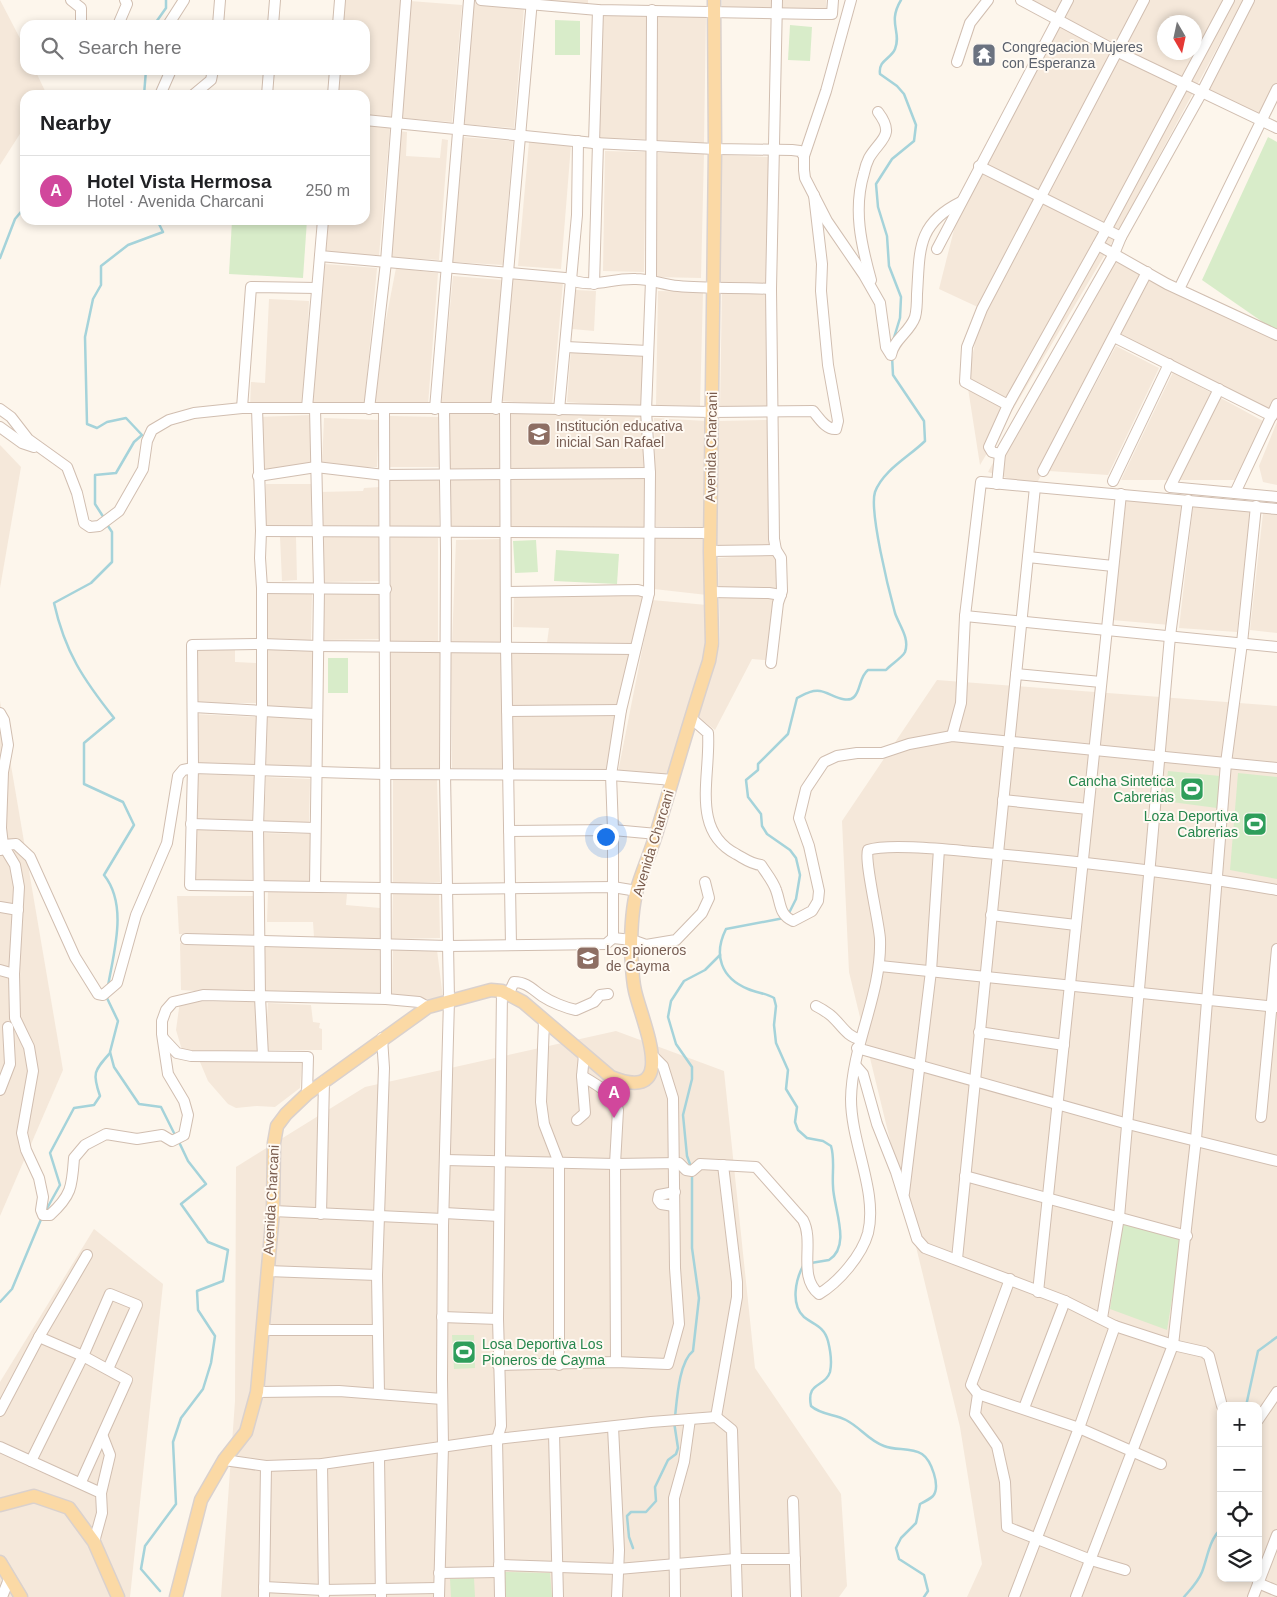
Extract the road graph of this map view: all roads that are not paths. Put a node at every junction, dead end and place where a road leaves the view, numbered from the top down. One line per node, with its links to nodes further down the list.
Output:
1 (71, 0): 24 (street)
2 (125, 0): 25 (street)
3 (184, 0): 26 (street)
4 (220, 0): 27 (street)
5 (275, 0): 28 (street)
6 (340, 0): 29 (street)
7 (406, 0): 47 (street)
8 (469, 0): 49 (street)
9 (481, 0): 19 (street)
10 (777, 0): 23 (street)
11 (833, 0): 23 (street)
12 (851, 0): 56 (street)
13 (988, 0): 32 (street)
14 (1021, 0): 30 (street)
15 (1068, 0): 30 (street)
16 (1144, 0): 31 (street)
17 (1229, 0): 37 (street)
18 (1249, 0): 43 (street)
19 (531, 3): 21 (street); 50 (street)
20 (714, 6): 22 (street); 23 (street); 54 (main road, Avenida Charcani)
21 (598, 10): 22 (street); 52 (street)
22 (652, 10): 53 (street)
23 (776, 14): 55 (street)
24 (81, 20)
25 (120, 20)
26 (171, 20)
27 (218, 20)
28 (273, 20)
29 (338, 20)
30 (1058, 20): 31 (street); 57 (street)
31 (1116, 51): 37 (street); 59 (street)
32 (957, 62)
33 (169, 75): 39 (street)
34 (212, 75): 40 (street)
35 (269, 75): 41 (street)
36 (335, 75): 42 (street)
37 (1185, 84): 43 (street); 62 (street)
38 (1277, 89): 46 (street)
39 (162, 90)
40 (199, 90)
41 (267, 90)
42 (333, 90)
43 (1202, 92): 46 (street); 63 (street)
44 (878, 112): 79 (street)
45 (370, 120): 47 (street)
46 (1262, 121): 48 (street); 78 (street)
47 (395, 122): 49 (street); 68 (street)
48 (1277, 128)
49 (457, 129): 50 (street); 69 (street)
50 (518, 136): 51 (street); 71 (street)
51 (578, 141): 52 (street); 72 (street)
52 (596, 143): 53 (street); 74 (street)
53 (651, 145): 54 (street); 73 (street)
54 (715, 149): 55 (street); 75 (main road, Avenida Charcani)
55 (774, 151): 56 (street); 77 (street)
56 (804, 156): 58 (street)
57 (979, 166): 59 (street); 60 (street)
58 (814, 196): 79 (street); 99 (street)
59 (1042, 197): 62 (street); 87 (street)
60 (961, 202): 65 (street); 79 (street)
61 (323, 225): 67 (street)
62 (1106, 230): 63 (street); 64 (street)
63 (1121, 237): 66 (street)
64 (1098, 245): 66 (street); 87 (street)
65 (937, 249)
66 (1114, 254): 70 (street); 103 (street)
67 (320, 256): 68 (street); 76 (street)
68 (386, 262): 69 (street); 91 (street)
69 (445, 268): 71 (street); 94 (street)
70 (1147, 272): 78 (street); 81 (street)
71 (509, 273): 72 (street); 92 (street)
72 (572, 281): 74 (street); 82 (street)
73 (651, 281): 74 (street); 75 (street); 83 (street)
74 (594, 284)
75 (713, 286): 77 (street); 98 (main road, Avenida Charcani)
76 (317, 288): 88 (street); 90 (street)
77 (771, 289): 99 (street)
78 (1179, 289): 80 (street)
79 (874, 293)
80 (1277, 335)
81 (1114, 337): 84 (street); 105 (street)
82 (566, 347): 83 (street); 96 (street)
83 (648, 351): 97 (street)
84 (1169, 364): 85 (street); 111 (street)
85 (1219, 389): 100 (street); 114 (street)
86 (1277, 404): 100 (street)
87 (1008, 405): 103 (street)
88 (242, 408): 89 (street); 102 (street)
89 (257, 408): 90 (street); 110 (street)
90 (311, 408): 91 (street); 104 (street)
91 (368, 408): 93 (street)
92 (501, 408): 94 (street); 96 (street); 107 (street)
93 (384, 409): 94 (street); 109 (street)
94 (440, 409): 106 (street)
95 (0, 410): 102 (street)
96 (559, 410): 97 (street)
97 (646, 411): 98 (street); 108 (street)
98 (711, 412): 99 (street); 126 (main road, Avenida Charcani)
99 (774, 412): 127 (street)
100 (1272, 416): 114 (street)
101 (0, 427): 102 (street)
102 (46, 451)
103 (1000, 454): 112 (street)
104 (316, 467): 109 (street); 110 (street); 121 (street)
105 (1043, 471)
106 (445, 473): 107 (street); 109 (street); 122 (street)
107 (505, 473): 108 (street); 123 (street)
108 (650, 473): 124 (street)
109 (384, 475): 125 (street)
110 (258, 476): 120 (street)
111 (1113, 480)
112 (997, 484): 113 (street); 138 (street)
113 (1035, 487): 115 (street); 129 (street)
114 (1235, 492): 116 (street)
115 (1121, 494): 117 (street); 130 (street)
116 (1277, 497)
117 (1188, 500): 118 (street); 141 (street)
118 (1256, 506): 119 (street); 142 (street)
119 (1277, 509)
120 (261, 531): 121 (street); 131 (street)
121 (317, 532): 125 (street); 132 (street)
122 (446, 532): 123 (street); 125 (street); 146 (street)
123 (506, 532): 124 (street); 134 (street)
124 (650, 532): 126 (street); 136 (street)
125 (386, 533): 133 (street)
126 (710, 534): 128 (main road, Avenida Charcani)
127 (776, 550): 128 (street); 137 (street)
128 (710, 552): 135 (main road, Avenida Charcani)
129 (1028, 557): 130 (street); 139 (street)
130 (1113, 566): 140 (street)
131 (262, 588): 132 (street); 143 (street)
132 (319, 588): 133 (street); 144 (street)
133 (386, 589): 145 (street)
134 (507, 592): 136 (street); 147 (street)
135 (711, 592): 137 (street); 159 (main road, Avenida Charcani)
136 (648, 593): 149 (street)
137 (781, 595): 150 (street)
138 (965, 616): 139 (street); 160 (street)
139 (1021, 621): 140 (street); 151 (street)
140 (1107, 630): 141 (street); 152 (street)
141 (1170, 636): 142 (street); 163 (street)
142 (1242, 643): 148 (street); 164 (street)
143 (262, 644): 144 (street); 153 (street); 155 (street)
144 (318, 646): 145 (street); 158 (street)
145 (386, 646): 146 (street); 169 (street)
146 (446, 647): 147 (street); 170 (street)
147 (506, 647): 149 (street); 156 (street)
148 (1277, 647)
149 (635, 649): 154 (street)
150 (771, 663)
151 (1016, 674): 152 (street); 161 (street)
152 (1101, 682): 162 (street)
153 (193, 707): 155 (street); 165 (street)
154 (621, 710): 156 (street); 172 (street)
155 (262, 711): 158 (street); 167 (street)
156 (507, 711): 171 (street)
157 (0, 713): 182 (street)
158 (316, 714): 168 (street)
159 (691, 718): 160 (street); 173 (main road, Avenida Charcani)
160 (952, 736): 161 (street)
161 (1009, 741): 162 (street); 174 (street)
162 (1094, 750): 163 (street); 175 (street)
163 (1160, 756): 164 (street); 186 (street)
164 (1226, 763): 166 (street); 187 (street)
165 (193, 768): 167 (street); 176 (street); 182 (street)
166 (1277, 768)
167 (259, 770): 168 (street); 177 (street)
168 (315, 770): 169 (street); 178 (street)
169 (384, 774): 170 (street); 192 (street)
170 (445, 774): 171 (street); 194 (street)
171 (508, 774): 172 (street); 180 (street)
172 (611, 775): 173 (street); 179 (street)
173 (672, 780): 181 (main road, Avenida Charcani)
174 (1003, 800): 175 (street); 184 (street)
175 (1088, 809): 185 (street)
176 (192, 824): 177 (street); 189 (street)
177 (258, 827): 178 (street); 189 (street)
178 (315, 828): 190 (street)
179 (614, 830): 180 (street); 181 (street); 191 (street)
180 (509, 831): 193 (street)
181 (657, 834): 196 (main road, Avenida Charcani)
182 (1, 849): 198 (street)
183 (939, 849): 184 (street); 209 (street); 211 (street)
184 (998, 854): 185 (street); 199 (street)
185 (1082, 864): 186 (street); 200 (street)
186 (1150, 870): 187 (street); 215 (street)
187 (1218, 880): 195 (street); 220 (street)
188 (705, 882): 203 (street)
189 (258, 885): 190 (street); 204 (street)
190 (314, 886): 192 (street)
191 (613, 887): 193 (street); 196 (street); 201 (street)
192 (386, 888): 194 (street); 205 (street)
193 (510, 888): 194 (street); 207 (street)
194 (447, 889): 206 (street)
195 (1277, 890)
196 (636, 891): 203 (main road, Avenida Charcani)
197 (0, 907): 198 (street)
198 (18, 910): 212 (street)
199 (991, 915): 200 (street); 213 (street)
200 (1076, 925): 214 (street)
201 (613, 938): 203 (street); 207 (street)
202 (186, 939): 204 (street)
203 (632, 940): 237 (main road, Avenida Charcani)
204 (260, 941): 205 (street); 218 (street)
205 (386, 944): 206 (street); 221 (street)
206 (448, 946): 207 (street); 222 (street)
207 (511, 946)
208 (1277, 949): 224 (street)
209 (880, 966): 211 (street); 233 (street)
210 (0, 970): 212 (street)
211 (931, 971): 213 (street); 239 (street)
212 (14, 974): 229 (street)
213 (985, 976): 214 (street); 230 (street)
214 (1070, 985): 215 (street); 234 (street)
215 (1139, 992): 220 (street); 248 (street)
216 (505, 993): 219 (street); 222 (main road, Avenida Charcani); 226 (main road); 251 (street)
217 (608, 994): 219 (street)
218 (260, 997): 221 (street); 231 (street); 236 (street)
219 (544, 997): 226 (street)
220 (1206, 998): 224 (street); 249 (street)
221 (386, 999): 225 (street)
222 (449, 1000): 225 (main road, Avenida Charcani); 250 (street)
223 (816, 1006): 233 (street)
224 (1274, 1006): 246 (street)
225 (428, 1007): 232 (main road, Avenida Charcani)
226 (529, 1007): 227 (main road)
227 (544, 1021): 235 (main road); 253 (street)
228 (4, 1026): 229 (street); 243 (street)
229 (20, 1029): 231 (street)
230 (980, 1032): 234 (street); 242 (street)
231 (162, 1037): 236 (street)
232 (382, 1038): 241 (main road, Avenida Charcani); 264 (street)
233 (859, 1044): 238 (street); 239 (street)
234 (1064, 1045): 245 (street)
235 (584, 1055): 237 (main road); 240 (street)
236 (263, 1056): 244 (street)
237 (654, 1056): 254 (street)
238 (856, 1066): 256 (street); 260 (street)
239 (920, 1066): 242 (street); 260 (street)
240 (582, 1076): 247 (street); 255 (street)
241 (324, 1081): 244 (main road, Avenida Charcani); 263 (street)
242 (974, 1081): 245 (street); 257 (street)
243 (0, 1087)
244 (306, 1094): 262 (main road, Avenida Charcani)
245 (1058, 1104): 248 (street); 259 (street)
246 (1261, 1116)
247 (577, 1120)
248 (1128, 1124): 249 (street); 267 (street)
249 (1196, 1139): 252 (street); 268 (street)
250 (445, 1160): 251 (street); 265 (street)
251 (500, 1161): 253 (street); 266 (street)
252 (1277, 1161)
253 (559, 1163): 255 (street); 287 (street)
254 (675, 1163): 255 (street); 256 (street); 258 (street)
255 (615, 1164): 285 (street)
256 (723, 1166): 298 (street)
257 (965, 1176): 259 (street); 270 (street)
258 (674, 1192): 261 (street); 261 (street)
259 (1048, 1198): 267 (street); 274 (street)
260 (903, 1200): 270 (street)
261 (674, 1206): 285 (street)
262 (273, 1211): 263 (street); 271 (main road, Avenida Charcani)
263 (321, 1214): 264 (street)
264 (378, 1216): 265 (street); 272 (street)
265 (443, 1216): 266 (street); 276 (street)
266 (499, 1216): 278 (street)
267 (1119, 1218): 268 (street); 277 (street)
268 (1187, 1236): 283 (street)
269 (87, 1255): 282 (street)
270 (958, 1260): 273 (street)
271 (267, 1271): 272 (street); 280 (main road, Avenida Charcani)
272 (376, 1275): 281 (street)
273 (1010, 1279): 274 (street); 292 (street)
274 (1038, 1292): 275 (street)
275 (1065, 1301): 277 (street); 295 (street)
276 (442, 1317): 278 (street); 293 (street)
277 (1102, 1318): 279 (street)
278 (498, 1319): 286 (street)
279 (1115, 1326): 283 (street); 301 (street)
280 (262, 1330): 281 (street); 289 (main road, Avenida Charcani)
281 (377, 1330): 291 (street)
282 (39, 1337): 284 (street); 296 (street)
283 (1173, 1345): 294 (street); 307 (street)
284 (84, 1356): 288 (street); 288 (street); 310 (street)
285 (616, 1362): 287 (street)
286 (498, 1365): 287 (street); 304 (street)
287 (559, 1365)
288 (108, 1369): 303 (street)
289 (257, 1392): 291 (street); 309 (main road, Avenida Charcani)
290 (1277, 1392): 297 (street)
291 (379, 1394): 293 (street)
292 (978, 1394): 295 (street); 319 (street)
293 (442, 1399): 305 (street)
294 (1221, 1402)
295 (1024, 1408): 301 (street)
296 (0, 1411)
297 (1262, 1414)
298 (716, 1417): 299 (street); 321 (street)
299 (690, 1419): 300 (street); 325 (street)
300 (613, 1427): 302 (street); 328 (street)
301 (1079, 1428): 307 (street); 319 (street)
302 (554, 1433): 304 (street); 326 (street)
303 (103, 1436): 314 (street); 315 (street)
304 (497, 1439): 305 (street); 327 (street)
305 (444, 1446): 308 (street); 330 (street)
306 (0, 1447): 310 (street)
307 (1134, 1451): 312 (street); 323 (street)
308 (379, 1457): 311 (street); 336 (street)
309 (224, 1460): 313 (street); 341 (main road, Avenida Charcani)
310 (31, 1461): 314 (street)
311 (322, 1464): 313 (street); 337 (street)
312 (1161, 1464)
313 (266, 1466): 334 (street)
314 (82, 1482): 315 (street)
315 (101, 1493): 320 (street)
316 (793, 1501): 322 (street)
317 (0, 1506): 320 (main road)
318 (1277, 1535): 332 (street)
319 (1036, 1539): 323 (street); 348 (street)
320 (94, 1542): 340 (main road)
321 (735, 1559): 322 (street); 325 (street); 346 (street)
322 (795, 1559): 347 (street)
323 (1091, 1560): 329 (street); 349 (street)
324 (0, 1562): 331 (main road)
325 (675, 1565): 328 (street); 345 (street)
326 (556, 1568): 327 (street); 328 (street); 343 (street)
327 (499, 1569): 330 (street); 342 (street)
328 (618, 1569): 344 (street)
329 (1125, 1570)
330 (439, 1573): 335 (street)
331 (9, 1579): 338 (street); 339 (main road)
332 (1258, 1583): 333 (street); 350 (street)
333 (1277, 1591)
334 (264, 1592): 337 (street)
335 (439, 1592): 336 (street)
336 (382, 1593): 337 (street)
337 (324, 1594)
338 (2, 1597)
339 (20, 1597)
340 (118, 1597)
341 (176, 1597)
342 (500, 1597)
343 (558, 1597)
344 (617, 1597)
345 (676, 1597)
346 (737, 1597)
347 (796, 1597)
348 (1014, 1597)
349 (1076, 1597)
350 (1253, 1597)

